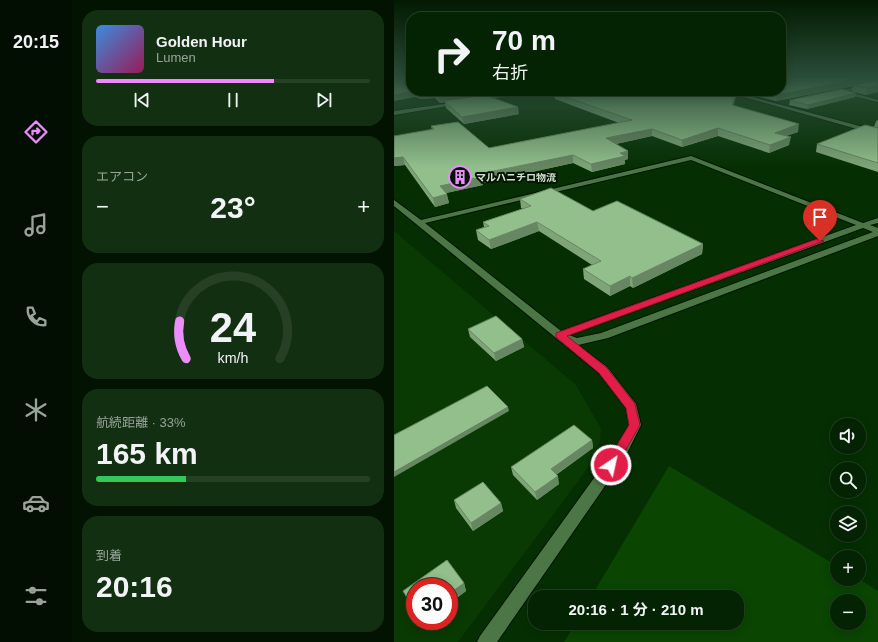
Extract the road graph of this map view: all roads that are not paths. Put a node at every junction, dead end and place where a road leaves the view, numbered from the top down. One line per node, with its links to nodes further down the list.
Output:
1 (409, 108): 4 (street)
2 (423, 108): 5 (street)
3 (786, 108): 6 (street)
4 (394, 110)
5 (394, 113)
6 (878, 133)
7 (394, 202): 9 (street)
8 (878, 220): 10 (street)
9 (420, 222): 10 (street); 12 (street)
10 (863, 225): 11 (street); 12 (street)
11 (878, 232): 12 (street)
12 (560, 335): 13 (street)
13 (486, 642)

